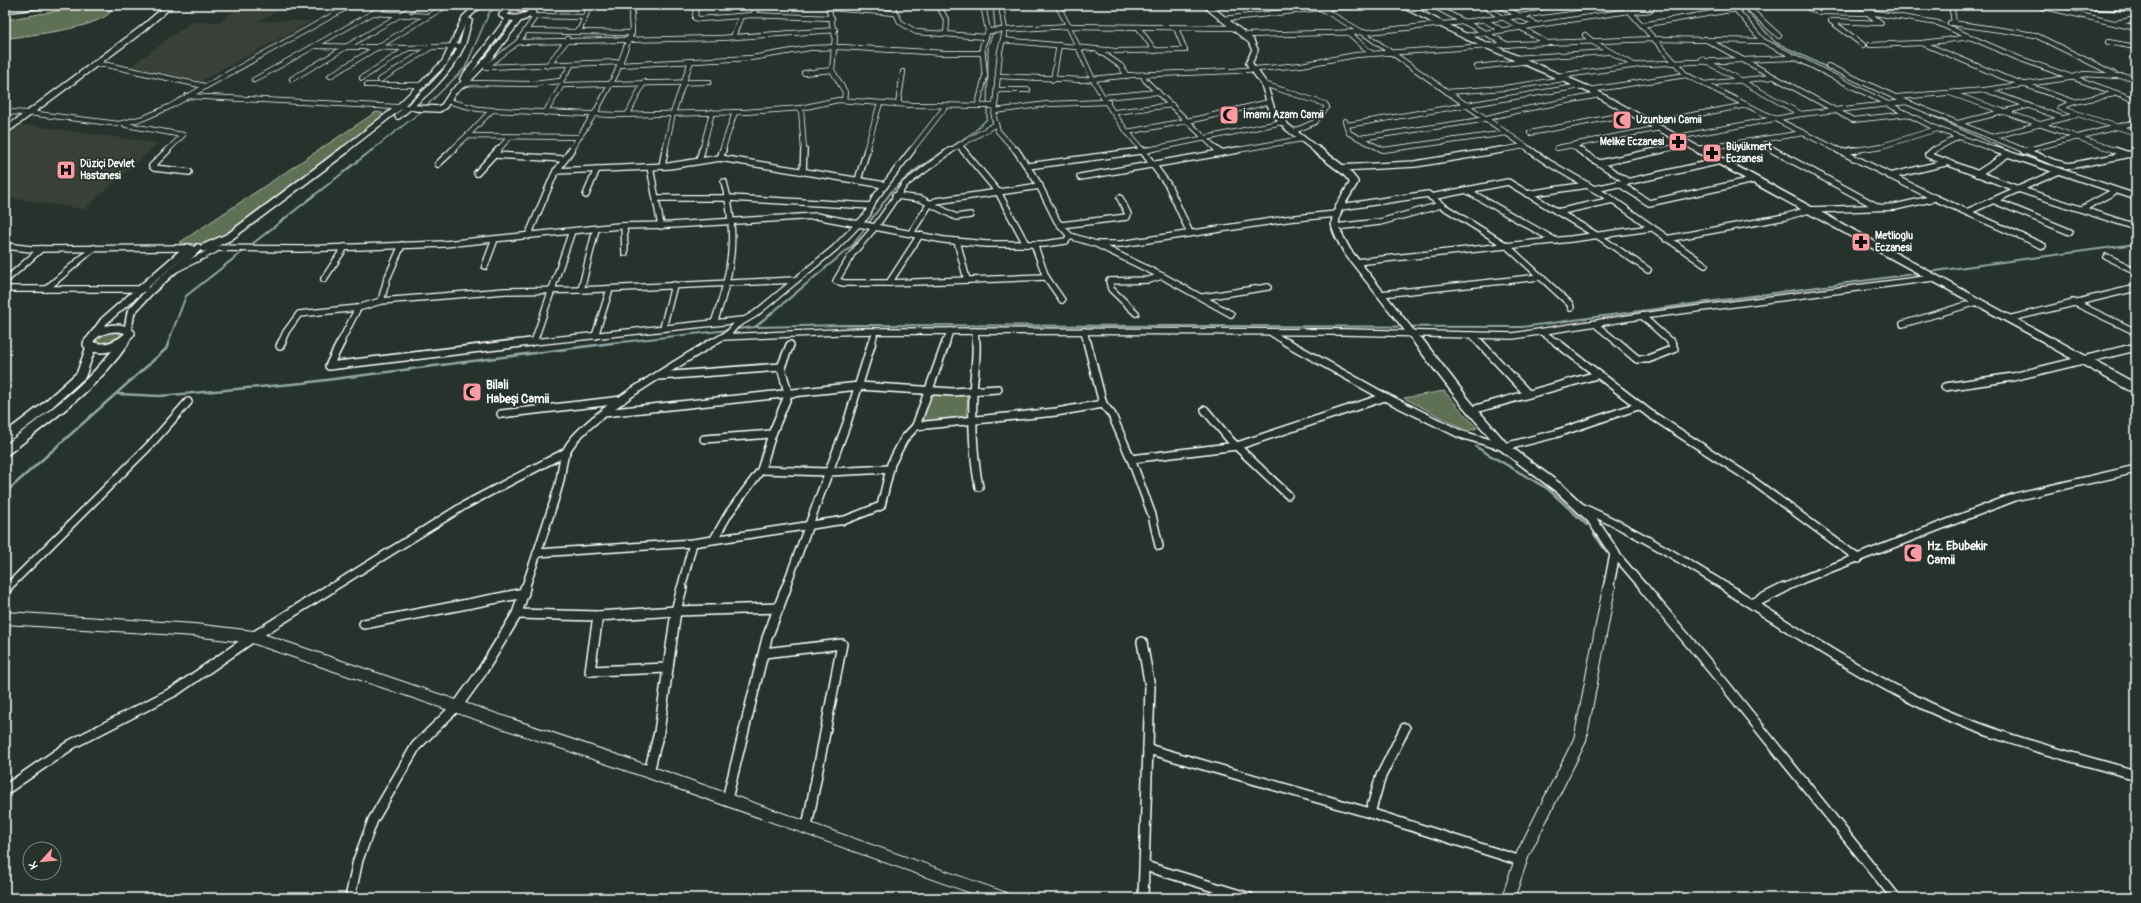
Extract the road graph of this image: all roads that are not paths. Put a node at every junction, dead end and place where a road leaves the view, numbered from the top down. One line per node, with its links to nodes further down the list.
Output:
1 (24, 5): 46 (street)
2 (42, 5): 46 (street)
3 (170, 5): 145 (street)
4 (351, 5): 184 (street)
5 (387, 5): 57 (street)
6 (417, 5): 58 (street)
7 (447, 5): 61 (street)
8 (479, 5): 120 (street)
9 (484, 5): 121 (street)
10 (519, 5): 51 (street)
11 (590, 5): 66 (street)
12 (634, 5): 94 (street)
13 (696, 5): 63 (street)
14 (758, 5): 60 (street)
15 (892, 5): 55 (street)
16 (938, 5): 97 (street)
17 (983, 5): 91 (street)
18 (1000, 5): 92 (street)
19 (1057, 5): 20 (street); 81 (street)
20 (1063, 5)
21 (1206, 5): 70 (street)
22 (1314, 5): 47 (street)
23 (1337, 5): 48 (street)
24 (1383, 5): 48 (street)
25 (1419, 5): 43 (street)
26 (1432, 5): 74 (street)
27 (1482, 5): 69 (street)
28 (1499, 5): 49 (street)
29 (1529, 5): 49 (street)
30 (1568, 5): 50 (street)
31 (1598, 5): 50 (street)
32 (1624, 5): 53 (street)
33 (1647, 5): 53 (street)
34 (1732, 5): 52 (street)
35 (1745, 5): 101 (street)
36 (1799, 5): 54 (street)
37 (1859, 5): 56 (street)
38 (1954, 5): 75 (street)
39 (2036, 5): 76 (street)
40 (2049, 5): 44 (street)
41 (2128, 5): 44 (street)
42 (829, 6): 55 (street); 68 (street)
43 (1404, 6): 79 (street)
44 (2136, 6)
45 (530, 7): 51 (street); 62 (street)
46 (5, 8)
47 (1321, 8): 48 (street); 70 (street); 93 (street)
48 (1341, 8)
49 (1505, 8): 64 (street)
50 (1573, 8): 64 (street)
51 (513, 9): 67 (street)
52 (1736, 9): 80 (street); 109 (street)
53 (1630, 12): 77 (street); 80 (street)
54 (1820, 12): 59 (street); 73 (street)
55 (895, 13): 97 (street)
56 (1875, 13): 59 (street); 78 (street)
57 (373, 14): 58 (street); 119 (street)
58 (402, 14): 61 (street); 123 (street)
59 (1868, 14): 73 (street)
60 (753, 15): 63 (street); 68 (street)
61 (428, 16): 127 (street)
62 (527, 16): 65 (street); 67 (street); 152 (street)
63 (741, 16): 102 (street)
64 (1519, 16): 69 (street); 77 (street)
65 (535, 17): 66 (street); 89 (street)
66 (584, 17): 90 (street)
67 (506, 18): 182 (street)
68 (832, 18): 87 (street)
69 (1503, 18): 71 (street); 83 (street)
70 (1222, 19): 85 (street)
71 (1483, 19): 74 (street); 88 (street)
72 (2136, 19): 76 (street)
73 (1832, 21): 117 (street)
74 (1461, 22): 79 (street); 96 (street)
75 (1952, 23): 78 (street); 159 (street)
76 (2115, 23): 86 (street)
77 (1535, 24): 83 (street)
78 (1938, 24): 104 (street)
79 (1442, 25): 93 (street); 100 (street)
80 (1642, 25): 105 (street)
81 (1068, 26): 82 (street); 92 (street); 130 (street)
82 (1138, 27): 84 (street); 132 (street)
83 (1520, 27): 88 (street); 115 (street)
84 (1176, 28): 85 (street); 132 (street)
85 (1234, 28): 98 (street)
86 (2136, 28)
87 (835, 30): 102 (street); 124 (street)
88 (1501, 30): 96 (street)
89 (527, 31): 90 (street); 110 (street)
90 (576, 31): 94 (street); 111 (street)
91 (989, 31): 92 (street); 103 (street)
92 (1003, 31): 108 (street)
93 (1362, 32): 95 (street); 133 (street)
94 (632, 33): 107 (street)
95 (1349, 33): 98 (street); 136 (street)
96 (1483, 33): 100 (street); 116 (street)
97 (946, 34): 103 (street)
98 (1243, 35): 153 (street)
99 (1585, 35): 112 (street)
100 (1465, 36): 125 (street)
101 (1779, 36)
102 (732, 37): 107 (street)
103 (986, 37): 135 (street)
104 (1971, 37): 114 (street); 167 (street)
105 (1655, 39): 106 (street); 112 (street); 140 (street)
106 (1704, 39): 109 (street); 141 (street)
107 (629, 40): 111 (street); 144 (street)
108 (1003, 40): 122 (street); 161 (street)
109 (1763, 41): 138 (street)
110 (518, 42): 111 (street); 149 (street)
111 (566, 42): 150 (street)
112 (1593, 42): 115 (street); 134 (street)
113 (2108, 42): 126 (street)
114 (1922, 43): 118 (street); 183 (street)
115 (1548, 44): 116 (street)
116 (1508, 45): 125 (street)
117 (1863, 45)
118 (1870, 45)
119 (316, 46): 123 (street); 170 (street)
120 (452, 46): 121 (street); 129 (street); 181 (street)
121 (462, 46): 216 (street)
122 (1059, 46): 130 (street); 172 (street)
123 (346, 47): 127 (street); 168 (street)
124 (836, 47): 135 (street); 142 (street); 154 (street)
125 (1490, 47): 133 (street); 137 (street)
126 (2136, 47)
127 (376, 48): 128 (street); 160 (street)
128 (408, 48): 129 (street); 165 (street)
129 (430, 48): 171 (street)
130 (1079, 48): 131 (street); 169 (street)
131 (1096, 49): 132 (street); 162 (street)
132 (1155, 51)
133 (1390, 52): 136 (street); 192 (street)
134 (1608, 52): 137 (street); 147 (street)
135 (983, 53): 209 (street)
136 (1372, 54): 153 (street)
137 (1515, 58): 143 (street)
138 (1794, 58): 141 (street); 212 (street)
139 (1701, 59): 140 (street); 141 (street); 173 (street)
140 (1674, 60): 147 (street); 158 (street)
141 (1740, 60): 163 (street)
142 (690, 61): 144 (street); 175 (street)
143 (1523, 61): 151 (street); 166 (street)
144 (620, 63): 146 (street); 177 (street)
145 (93, 64): 184 (street); 186 (street)
146 (572, 64): 150 (street); 182 (street)
147 (1634, 65): 166 (street)
148 (1828, 66): 198 (street)
149 (486, 67): 150 (street); 152 (street)
150 (547, 67)
151 (1477, 67)
152 (479, 69): 182 (street)
153 (1252, 69): 157 (street); 178 (street)
154 (832, 70): 156 (street); 199 (street)
155 (903, 72): 207 (street)
156 (804, 73)
157 (1143, 75): 162 (street); 191 (street)
158 (1686, 75): 179 (street); 189 (street)
159 (2116, 75): 164 (street); 167 (street)
160 (330, 76)
161 (999, 76): 172 (street); 187 (street)
162 (1127, 76): 169 (street)
163 (1773, 77): 173 (street); 221 (street)
164 (2136, 77)
165 (362, 78)
166 (1561, 78): 185 (street); 192 (street)
167 (2069, 78): 183 (street); 195 (street)
168 (292, 79)
169 (1093, 79): 172 (street); 197 (street)
170 (254, 80)
171 (380, 80)
172 (1053, 80)
173 (1738, 80): 179 (street); 234 (street)
174 (644, 82): 175 (street); 177 (street); 233 (street)
175 (683, 82): 176 (street); 231 (street)
176 (709, 82)
177 (611, 83): 223 (street); 230 (street)
178 (1264, 84): 203 (street); 254 (street)
179 (1704, 84): 208 (street)
180 (367, 85): 181 (street)
181 (424, 85): 215 (street)
182 (460, 85): 201 (street)
183 (2026, 85): 190 (street); 205 (street)
184 (205, 86): 196 (street)
185 (1581, 86): 189 (street); 211 (street)
186 (57, 90): 228 (street); 229 (street)
187 (998, 90): 188 (street); 219 (street)
188 (1028, 90)
189 (1590, 90): 194 (street)
190 (1985, 90): 193 (street); 214 (street)
191 (1158, 92): 197 (street); 210 (street)
192 (1447, 92): 211 (street)
193 (1948, 92): 198 (street); 227 (street)
194 (1599, 94): 232 (street); 239 (street)
195 (2114, 94): 200 (street); 205 (street)
196 (185, 96): 215 (street); 245 (street)
197 (1104, 97): 202 (street)
198 (1897, 97): 204 (street)
199 (844, 100): 206 (street); 218 (street)
200 (2136, 100)
201 (447, 102): 217 (street); 220 (street)
202 (1108, 102): 219 (street); 226 (street)
203 (1269, 102): 240 (street); 241 (street)
204 (1904, 102): 212 (street); 244 (street)
205 (2074, 102): 236 (street)
206 (880, 103): 207 (street); 306 (street)
207 (898, 104): 213 (street)
208 (1747, 104): 237 (street); 243 (street)
209 (980, 105): 213 (street); 219 (street)
210 (1172, 105): 226 (street); 240 (street)
211 (1464, 105): 239 (street); 265 (street)
212 (1890, 105): 221 (street); 235 (street)
213 (946, 106): 311 (street)
214 (2027, 106): 227 (street); 238 (street)
215 (398, 108): 216 (street); 373 (street)
216 (407, 108): 217 (street); 374 (street)
217 (416, 108)
218 (801, 108): 225 (street); 301 (street)
219 (995, 108): 246 (street)
220 (492, 110): 223 (street); 259 (street)
221 (1835, 111): 234 (street); 235 (street)
222 (5, 112): 228 (street)
223 (545, 112): 230 (street)
224 (712, 112): 225 (street); 231 (street); 287 (street)
225 (735, 112): 285 (street)
226 (1114, 112): 253 (street)
227 (2001, 112): 244 (street); 247 (street)
228 (22, 113): 229 (street); 248 (street)
229 (29, 113): 245 (street); 252 (street)
230 (595, 113): 233 (street); 261 (street)
231 (673, 113): 233 (street); 293 (street)
232 (1633, 113): 243 (street); 256 (street)
233 (628, 114)
234 (1801, 114): 237 (street)
235 (1908, 114): 251 (street)
236 (2076, 115): 238 (street); 249 (street)
237 (1776, 118): 257 (street); 266 (street)
238 (2062, 118): 247 (street)
239 (1485, 119): 255 (street); 265 (street)
240 (1189, 121): 253 (street); 264 (street)
241 (1283, 122): 254 (street); 264 (street)
242 (2136, 122): 249 (street)
243 (1650, 123): 250 (street)
244 (1958, 123): 263 (street)
245 (119, 124): 299 (street)
246 (996, 124): 271 (street); 294 (street)
247 (2038, 125): 263 (street); 267 (street)
248 (5, 126)
249 (2115, 127): 258 (street); 267 (street)
250 (1660, 128): 266 (street); 273 (street)
251 (1937, 129): 262 (street); 278 (street)
252 (5, 131)
253 (1127, 132): 276 (street)
254 (1292, 132): 268 (street)
255 (1507, 133): 265 (street); 272 (street)
256 (1530, 133)
257 (1804, 133): 269 (street); 278 (street)
258 (2136, 133)
259 (467, 136): 260 (street); 292 (street)
260 (510, 137): 261 (street); 282 (street)
261 (578, 137): 286 (street)
262 (1958, 137): 281 (street); 289 (street)
263 (1991, 137): 277 (street)
264 (1206, 138): 276 (street); 279 (street)
265 (1360, 138)
266 (1677, 138): 270 (street)
267 (2077, 138): 277 (street); 283 (street)
268 (1302, 139): 279 (street); 297 (street)
269 (1756, 140): 275 (street); 334 (street)
270 (1690, 144): 275 (street); 291 (street)
271 (959, 145): 318 (street); 321 (street)
272 (1525, 146): 297 (street); 312 (street)
273 (1573, 146): 274 (street); 291 (street)
274 (1557, 148)
275 (1698, 149): 288 (street)
276 (1143, 151): 290 (street); 294 (street)
277 (2024, 151): 283 (street)
278 (1842, 152): 305 (street)
279 (1220, 153): 290 (street)
280 (2136, 153): 283 (street)
281 (2008, 154): 302 (street); 303 (street)
282 (494, 155): 286 (street); 300 (street)
283 (2128, 155): 284 (street)
284 (2136, 157)
285 (720, 158): 287 (street); 301 (street)
286 (565, 159): 298 (street)
287 (699, 161): 293 (street)
288 (1721, 162): 307 (street); 308 (street)
289 (1945, 162): 303 (street); 305 (street)
290 (1153, 163): 304 (street); 354 (street)
291 (1600, 163): 308 (street)
292 (438, 164)
293 (662, 166): 295 (street)
294 (1028, 166): 313 (street)
295 (650, 167): 296 (street); 324 (street)
296 (597, 168): 298 (street); 320 (street)
297 (1340, 168): 333 (street)
298 (556, 171): 356 (street)
299 (189, 172)
300 (477, 172)
301 (803, 172): 306 (street)
302 (2057, 172): 315 (street); 317 (street)
303 (1977, 174): 315 (street)
304 (1080, 176)
305 (1890, 176): 327 (street)
306 (858, 180): 311 (street)
307 (1754, 180): 310 (street); 335 (street)
308 (1627, 181): 310 (street)
309 (724, 182): 325 (street)
310 (1618, 183): 314 (street)
311 (885, 185): 332 (street)
312 (1588, 185): 314 (street); 319 (street)
313 (1040, 186): 318 (street); 344 (street)
314 (1595, 189): 328 (street)
315 (2018, 189): 329 (street); 336 (street)
316 (1466, 190): 319 (street); 322 (street); 362 (street)
317 (2115, 191): 323 (street); 336 (street)
318 (998, 192): 330 (street); 363 (street)
319 (1527, 194): 337 (street)
320 (586, 195)
321 (895, 196): 330 (street); 343 (street)
322 (1431, 197): 331 (street); 333 (street)
323 (2136, 197)
324 (657, 198): 325 (street); 346 (street)
325 (729, 198): 332 (street); 341 (street)
326 (1120, 198): 344 (street)
327 (1935, 198): 334 (street); 338 (street)
328 (1613, 200): 337 (street); 349 (street)
329 (1995, 201): 338 (street); 352 (street)
330 (932, 204): 340 (street); 353 (street)
331 (1441, 205): 347 (street); 368 (street)
332 (871, 206): 342 (street)
333 (1341, 207): 339 (street)
334 (1879, 207): 335 (street)
335 (1809, 210): 360 (street); 387 (street)
336 (2082, 210): 348 (street)
337 (1558, 212): 358 (street)
338 (1967, 212): 369 (street)
339 (1336, 214): 347 (street); 354 (street)
340 (970, 215)
341 (731, 221): 342 (street); 346 (street); 392 (street)
342 (860, 223): 343 (street); 389 (street)
343 (871, 225): 353 (street); 393 (street)
344 (1061, 225): 357 (street)
345 (624, 226): 346 (street); 350 (street); 376 (street)
346 (661, 226)
347 (1335, 227): 378 (street)
348 (2136, 227)
349 (1651, 228): 358 (street); 360 (street)
350 (596, 229): 351 (street); 402 (street)
351 (572, 231): 356 (street); 403 (street)
352 (2070, 232)
353 (911, 233): 355 (street)
354 (1190, 234): 365 (street)
355 (920, 235): 361 (street); 393 (street)
356 (528, 236): 359 (street)
357 (1070, 236): 364 (street); 365 (street)
358 (1598, 236): 362 (street); 381 (street)
359 (495, 239): 367 (street); 380 (street)
360 (1666, 240): 379 (street)
361 (958, 241): 363 (street); 390 (street)
362 (1556, 241): 368 (street)
363 (1026, 244): 364 (street)
364 (1034, 244): 385 (street)
365 (1096, 244): 384 (street)
366 (5, 246): 375 (street)
367 (402, 246): 370 (street); 407 (street)
368 (1507, 246): 378 (street); 386 (street)
369 (2043, 246)
370 (345, 247): 374 (street); 388 (street)
371 (94, 248): 372 (street); 375 (street); 398 (street)
372 (188, 248): 373 (street); 399 (street)
373 (201, 248): 374 (street); 383 (street)
374 (218, 248): 383 (street)
375 (41, 249): 391 (street)
376 (624, 253)
377 (2107, 257): 382 (street)
378 (1356, 262): 404 (street)
379 (1705, 265)
380 (486, 266)
381 (1648, 270)
382 (2136, 271)
383 (171, 273): 400 (street)
384 (1162, 276): 405 (street); 412 (street)
385 (1046, 277): 390 (street); 406 (street)
386 (1540, 277): 404 (street); 411 (street)
387 (1932, 277): 408 (street); 414 (street)
388 (324, 279)
389 (796, 280): 392 (street); 415 (street)
390 (967, 280): 393 (street)
391 (5, 281)
392 (728, 282): 394 (street); 417 (street)
393 (889, 283)
394 (674, 285): 401 (street); 420 (street)
395 (1268, 287): 405 (street)
396 (2136, 288): 409 (street)
397 (5, 289): 398 (street)
398 (46, 289): 399 (street)
399 (139, 289): 400 (street); 431 (street)
400 (152, 289): 421 (street)
401 (610, 289): 402 (street); 432 (street)
402 (581, 290): 403 (street)
403 (552, 291): 407 (street); 435 (street)
404 (1381, 294): 428 (street)
405 (1203, 297): 413 (street)
406 (1062, 300)
407 (380, 301): 410 (street)
408 (1977, 302): 416 (street); 419 (street)
409 (2073, 302): 416 (street); 427 (street)
410 (358, 308): 435 (street); 437 (street)
411 (1571, 308)
412 (1136, 312)
413 (1231, 314)
414 (1642, 316): 418 (street); 418 (street)
415 (746, 319): 417 (street); 429 (street)
416 (2008, 319): 440 (street)
417 (714, 323): 420 (street)
418 (1595, 324): 426 (street)
419 (1903, 324)
420 (664, 328): 432 (street)
421 (128, 329): 431 (street); 434 (street)
422 (950, 331): 423 (street); 429 (street); 448 (street)
423 (975, 331): 424 (street); 449 (street)
424 (1084, 331): 425 (street); 455 (street)
425 (1270, 331): 428 (street); 452 (street)
426 (1542, 332): 430 (street); 442 (street)
427 (2136, 332)
428 (1411, 333): 430 (street); 458 (street)
429 (726, 335): 443 (street)
430 (1472, 335): 451 (street)
431 (93, 336): 438 (street)
432 (595, 336): 435 (street)
433 (874, 336): 444 (street)
434 (127, 338): 438 (street); 468 (street)
435 (534, 342)
436 (790, 345): 441 (street)
437 (280, 346)
438 (91, 347): 464 (street)
439 (2136, 347): 440 (street)
440 (2083, 360): 445 (street); 447 (street)
441 (781, 367): 443 (street); 450 (street)
442 (1598, 375): 451 (street); 456 (street)
443 (655, 377): 453 (street)
444 (860, 386): 448 (street); 450 (street); 474 (street)
445 (1945, 387)
446 (998, 389): 449 (street)
447 (2136, 389)
448 (927, 391): 449 (street); 462 (street)
449 (973, 392): 461 (street)
450 (787, 394): 460 (street); 463 (street)
451 (1528, 394): 458 (street)
452 (1385, 397): 466 (street); 467 (street)
453 (622, 400): 459 (street); 460 (street)
454 (188, 402): 485 (street)
455 (1103, 404): 461 (street); 470 (street)
456 (1638, 406): 467 (street); 484 (street)
457 (1205, 410): 466 (street)
458 (1472, 410): 467 (street)
459 (501, 414)
460 (604, 414): 469 (street)
461 (974, 420): 462 (street); 475 (street)
462 (916, 426): 471 (street)
463 (772, 434): 465 (street); 473 (street)
464 (5, 438)
465 (704, 439)
466 (1237, 446): 470 (street); 476 (street)
467 (1504, 447): 477 (street)
468 (5, 451)
469 (566, 452): 482 (street); 494 (street)
470 (1131, 459): 481 (street)
471 (890, 469): 474 (street); 478 (street)
472 (2136, 469): 484 (street)
473 (761, 470): 474 (street); 479 (street)
474 (829, 472): 478 (street)
475 (979, 487)
476 (1288, 495)
477 (1576, 504): 483 (street); 487 (street)
478 (810, 525): 479 (street); 488 (street)
479 (714, 539): 480 (street)
480 (692, 543): 482 (street); 489 (street)
481 (1159, 546)
482 (537, 554): 486 (street)
483 (1615, 554): 507 (street); 514 (street)
484 (1859, 558): 487 (street)
485 (5, 590)
486 (524, 593): 490 (street); 493 (street)
487 (1754, 604): 502 (street)
488 (779, 608): 489 (street); 496 (street)
489 (676, 611): 491 (street); 497 (street)
490 (517, 614): 491 (street); 498 (street)
491 (598, 616): 497 (street)
492 (5, 618): 494 (street)
493 (364, 624)
494 (253, 638): 498 (street); 503 (street)
495 (1142, 642): 500 (street)
496 (764, 652): 504 (street); 506 (street)
497 (668, 668): 501 (street)
498 (458, 705): 501 (street); 509 (street)
499 (1405, 728): 505 (street)
500 (1148, 749): 505 (street); 508 (street)
501 (649, 772): 504 (street)
502 (2136, 775)
503 (5, 790)
504 (727, 799): 506 (street)
505 (1370, 813): 507 (street)
506 (807, 827): 510 (street)
507 (1521, 860): 513 (street)
508 (1145, 866): 511 (street); 512 (street)
509 (350, 898)
510 (1003, 898)
511 (1143, 898)
512 (1250, 898)
513 (1508, 898)
514 (1896, 898)

